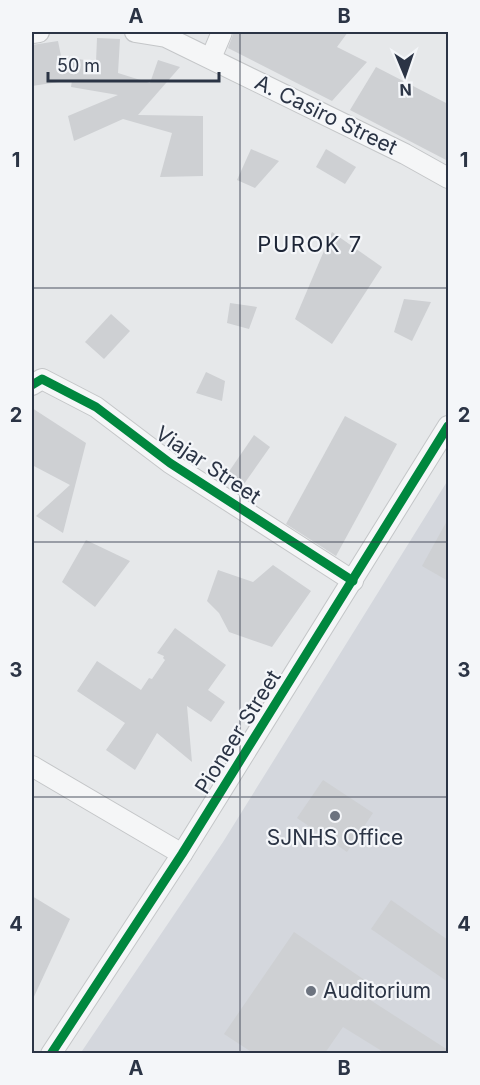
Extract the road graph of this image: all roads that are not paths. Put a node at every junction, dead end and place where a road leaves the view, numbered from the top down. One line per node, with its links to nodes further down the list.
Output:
1 (39, 32): 4 (street)
2 (135, 32): 5 (street, A. Casiro Street)
3 (222, 32): 5 (street)
4 (32, 33)
5 (211, 58): 6 (street, A. Casiro Street)
6 (448, 178)
7 (37, 382): 9 (street, Viajar Street)
8 (448, 426): 9 (street, Pioneer Street)
9 (353, 581): 11 (street, Pioneer Street)
10 (32, 766): 11 (street)
11 (182, 854): 12 (street, Pioneer Street)
12 (51, 1053)

